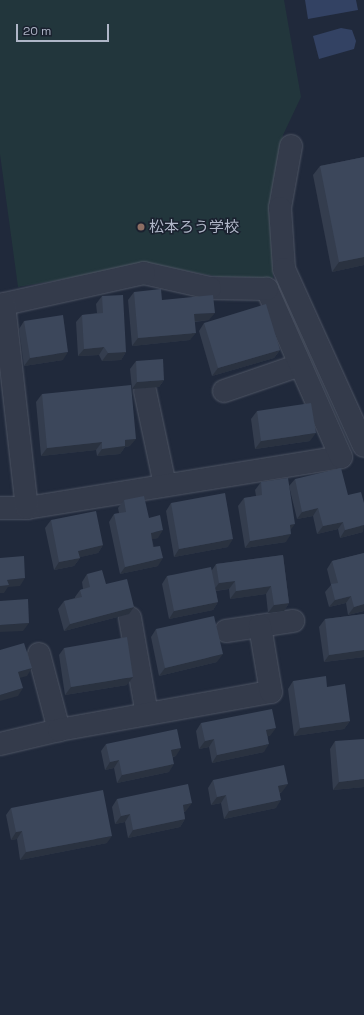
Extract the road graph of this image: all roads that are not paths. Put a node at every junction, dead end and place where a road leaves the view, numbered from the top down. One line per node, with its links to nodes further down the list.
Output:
1 (291, 146): 5 (street)
2 (300, 365): 4 (street); 6 (street); 8 (street)
3 (145, 391): 6 (street)
4 (224, 391)
5 (364, 446)
6 (166, 485): 8 (street)
7 (0, 508): 8 (street)
8 (27, 508)
9 (130, 618): 14 (street)
10 (293, 621): 11 (street)
11 (260, 626): 12 (street); 14 (street)
12 (226, 632)
13 (40, 654): 15 (street)
14 (147, 714): 15 (street)
15 (59, 730): 16 (street)
16 (0, 744)

